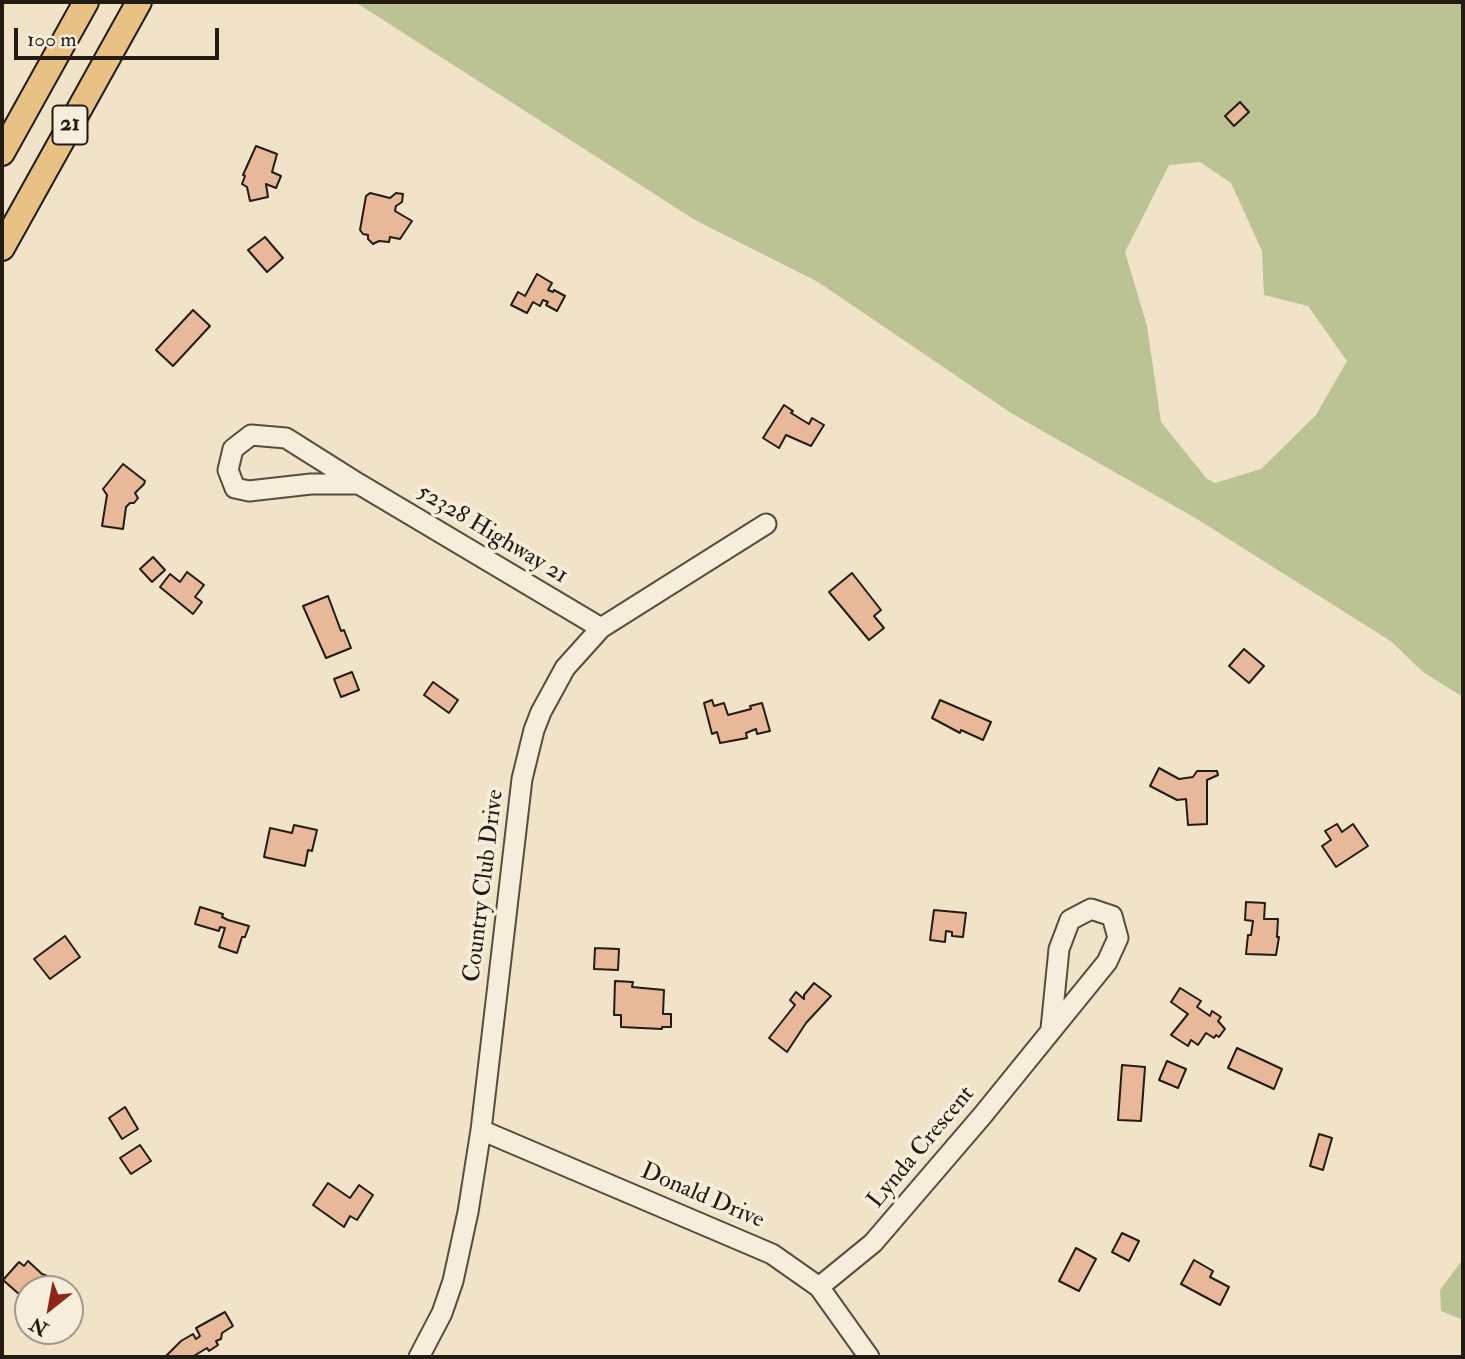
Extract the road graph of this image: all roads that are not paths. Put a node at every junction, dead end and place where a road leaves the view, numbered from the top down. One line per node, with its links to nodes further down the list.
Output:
1 (86, 2): 3 (main road, 21)
2 (139, 2): 4 (main road, 21)
3 (2, 153)
4 (2, 248)
5 (359, 484): 5 (street, 52328 Highway 21); 7 (street, 52328 Highway 21)
6 (766, 524): 7 (street, Country Club Drive)
7 (601, 628): 9 (street, Country Club Drive)
8 (1051, 1029): 8 (street, Lynda Crescent); 10 (street, Lynda Crescent)
9 (481, 1130): 10 (street, Donald Drive); 11 (street, Country Club Drive)
10 (819, 1287): 12 (street, Donald Drive)
11 (419, 1357)
12 (869, 1357)

